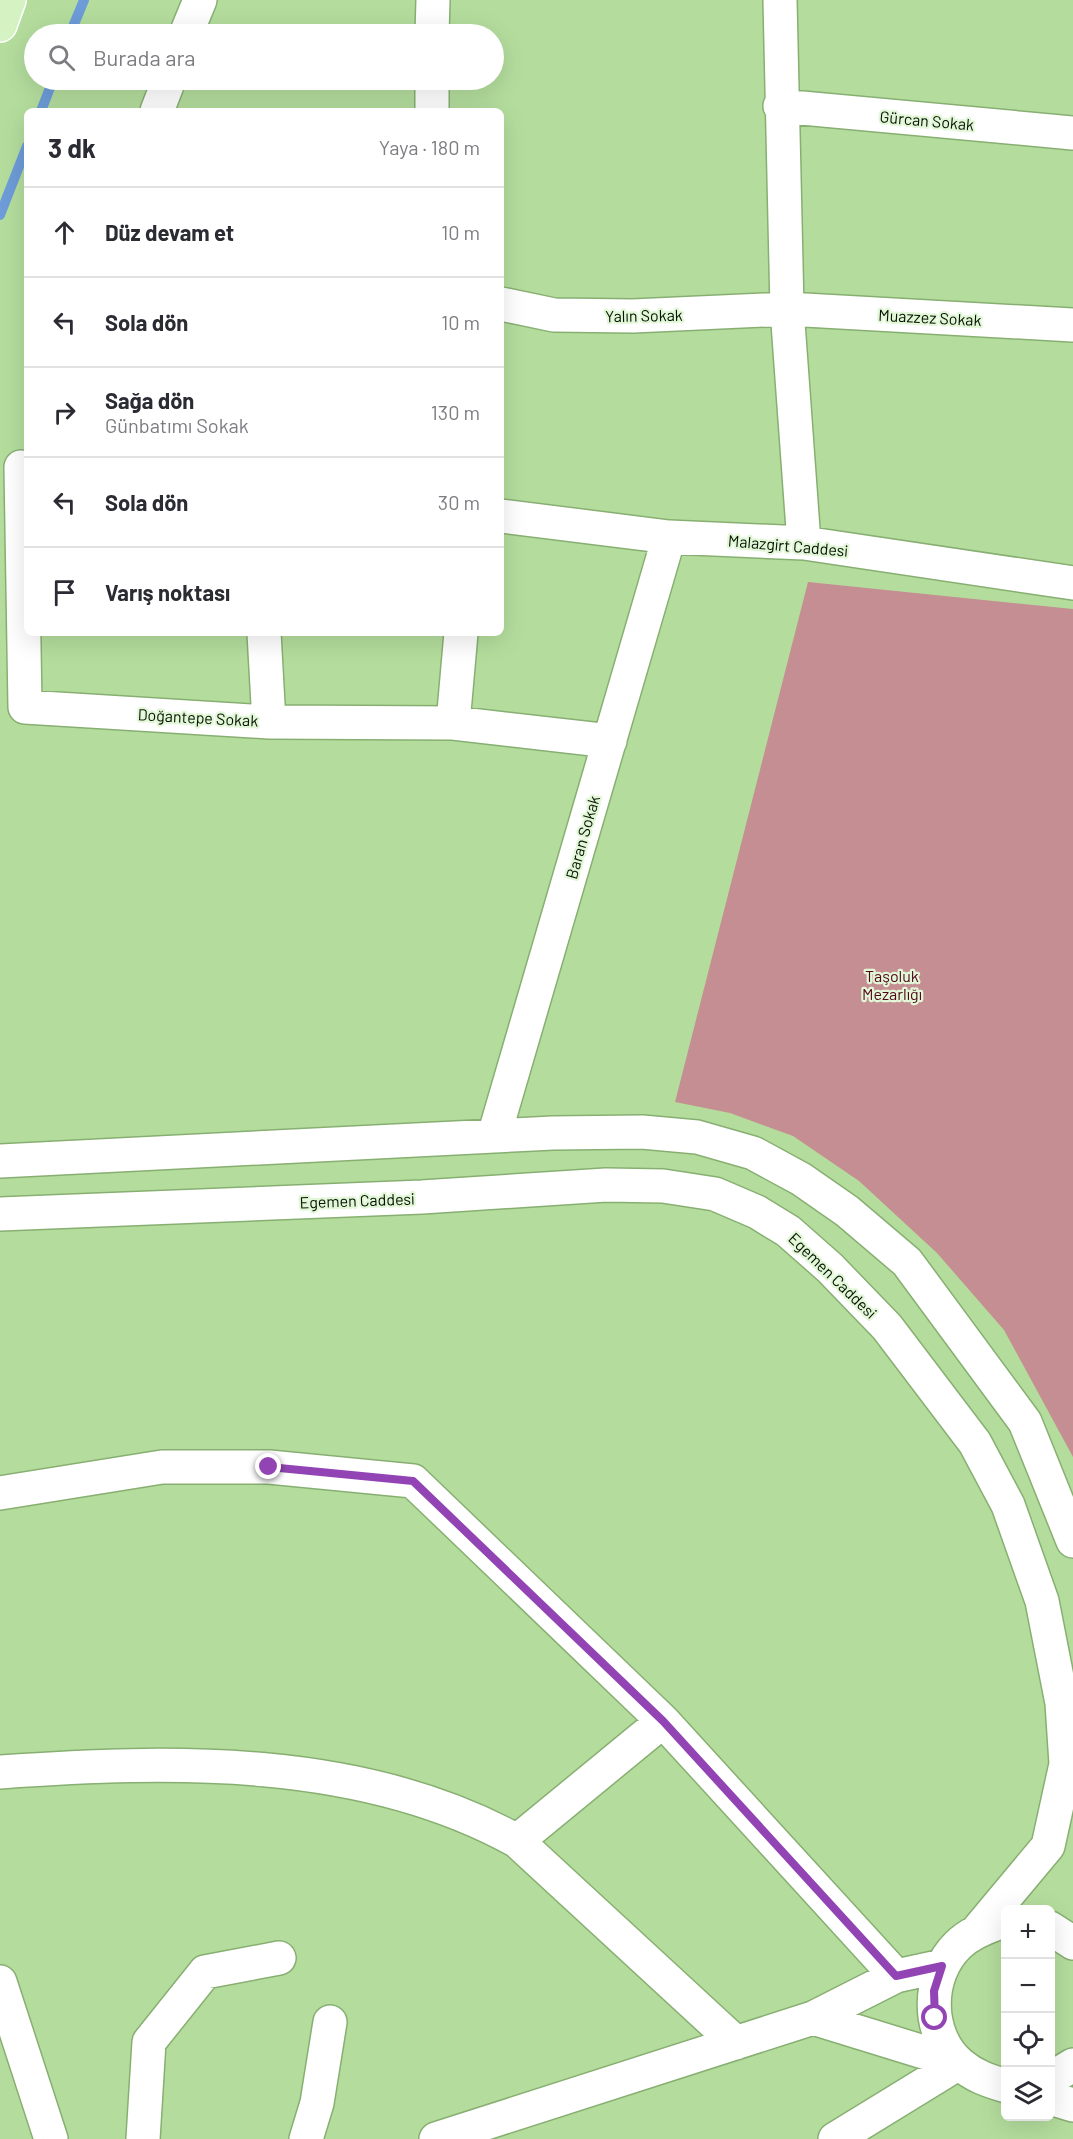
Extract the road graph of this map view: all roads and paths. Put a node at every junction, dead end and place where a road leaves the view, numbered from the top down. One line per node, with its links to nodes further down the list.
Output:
1 (9, 0): 7 (main road)
2 (200, 0): 5 (street)
3 (433, 0): 6 (street)
4 (780, 0): 10 (street)
5 (190, 24)
6 (432, 24)
7 (0, 26)
8 (165, 90): 11 (street)
9 (432, 90): 12 (street)
10 (780, 106): 13 (street, Gürcan Sokak); 15 (street)
11 (158, 108)
12 (432, 108)
13 (1073, 133)
14 (504, 305): 15 (street, Yalın Sokak)
15 (787, 309): 16 (street, Muazzez Sokak); 20 (street)
16 (1073, 325)
17 (16, 467): 24 (street, Doğantepe Sokak)
18 (504, 516): 19 (street, Malazgirt Caddesi)
19 (669, 537): 20 (street, Malazgirt Caddesi); 26 (street, Baran Sokak)
20 (804, 543): 21 (street, Malazgirt Caddesi)
21 (1073, 583)
22 (264, 636): 24 (street)
23 (461, 636): 25 (street)
24 (269, 722): 25 (street, Doğantepe Sokak)
25 (453, 723): 26 (street, Doğantepe Sokak)
26 (610, 741): 27 (street, Baran Sokak)
27 (494, 1136): 28 (street); 31 (street)
28 (0, 1161)
29 (0, 1214): 35 (street, Egemen Caddesi)
30 (0, 1493): 32 (street)
31 (1073, 1540)
32 (663, 1721): 34 (street); 41 (street)
33 (0, 1772): 34 (street)
34 (517, 1841): 45 (street)
35 (1060, 1842): 36 (street, Egemen Caddesi)
36 (991, 1926): 40 (street, Egemen Caddesi)
37 (1055, 1931): 38 (street)
38 (1073, 1943)
39 (279, 1958): 53 (street)
40 (942, 1966): 41 (street); 46 (street)
41 (896, 1976): 43 (street)
42 (0, 1982): 52 (street)
43 (813, 2018): 45 (street); 46 (street)
44 (330, 2022): 54 (street)
45 (736, 2043): 55 (street)
46 (959, 2063): 49 (street); 56 (street)
47 (1073, 2065): 48 (street)
48 (1055, 2076)
49 (1001, 2085)
50 (1055, 2100): 51 (street)
51 (1073, 2105)
52 (51, 2139)
53 (143, 2139)
54 (306, 2139)
55 (436, 2139)
56 (836, 2139)

